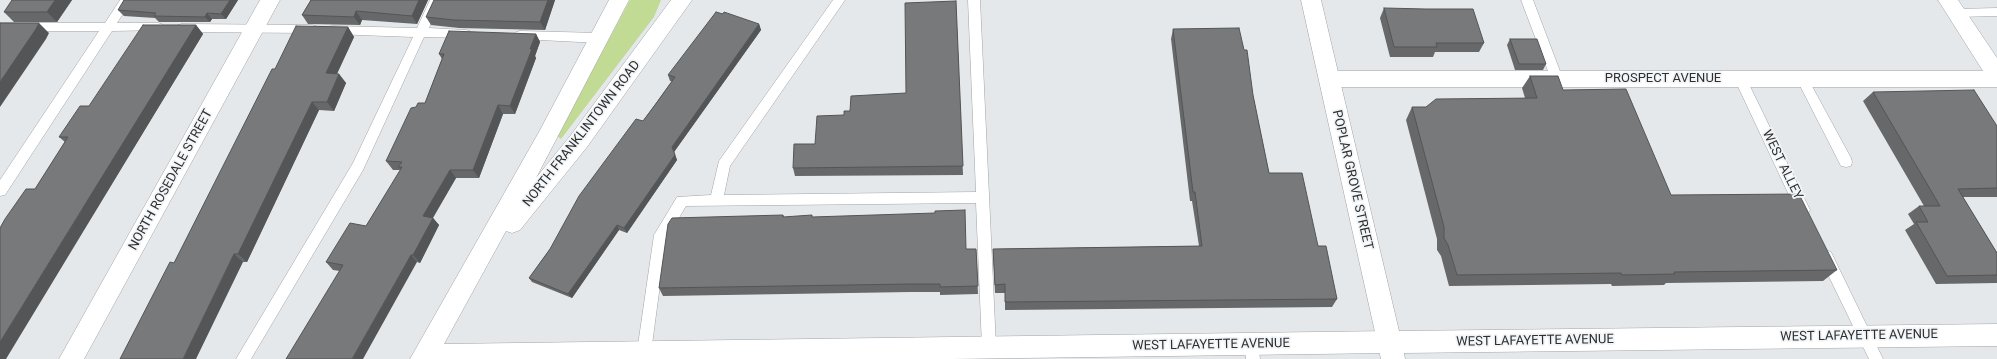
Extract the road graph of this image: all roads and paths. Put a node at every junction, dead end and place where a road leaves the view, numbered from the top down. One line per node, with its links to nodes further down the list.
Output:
1 (126, 0): 13 (lane)
2 (270, 0): 14 (street, NORTH ROSEDALE STREET)
3 (436, 0): 15 (lane)
4 (619, 0): 18 (street, NORTH FRANKLINTOWN ROAD)
5 (682, 0): 31 (street, NORTH FRANKLINTOWN ROAD)
6 (839, 0): 28 (lane)
7 (974, 0): 27 (lane)
8 (1311, 0): 21 (street, POPLAR GROVE STREET)
9 (1527, 0): 22 (lane)
10 (1953, 7): 11 (lane); 19 (street)
11 (1997, 12)
12 (0, 27): 13 (lane)
13 (109, 27): 14 (lane); 26 (lane)
14 (255, 28): 15 (lane); 40 (street, NORTH ROSEDALE STREET)
15 (420, 32): 16 (lane); 41 (lane)
16 (476, 34)
17 (508, 35): 18 (lane)
18 (600, 38): 31 (street, NORTH FRANKLINTOWN ROAD)
19 (1997, 75)
20 (1740, 78): 22 (street, PROSPECT AVENUE); 24 (street, PROSPECT AVENUE); 29 (lane, WEST ALLEY)
21 (1329, 79): 22 (street, PROSPECT AVENUE); 35 (street, POPLAR GROVE STREET)
22 (1557, 79)
23 (1997, 79): 24 (street, PROSPECT AVENUE)
24 (1803, 80): 25 (lane)
25 (1846, 162)
26 (0, 191)
27 (982, 197): 28 (lane); 34 (lane)
28 (716, 201): 36 (lane)
29 (1809, 222)
30 (1820, 244): 33 (lane)
31 (478, 264): 39 (street, NORTH FRANKLINTOWN ROAD)
32 (1997, 334): 33 (street, WEST LAFAYETTE AVENUE)
33 (1865, 336): 35 (street, WEST LAFAYETTE AVENUE); 42 (lane)
34 (989, 347): 36 (street, WEST LAFAYETTE AVENUE); 37 (street, WEST LAFAYETTE AVENUE)
35 (1391, 351): 38 (street, WEST LAFAYETTE AVENUE)
36 (644, 352): 39 (street, WEST LAFAYETTE AVENUE)
37 (1123, 352): 38 (street, WEST LAFAYETTE AVENUE)
38 (1252, 352)
39 (424, 357)
40 (71, 359)
41 (244, 359)
42 (1876, 359)

